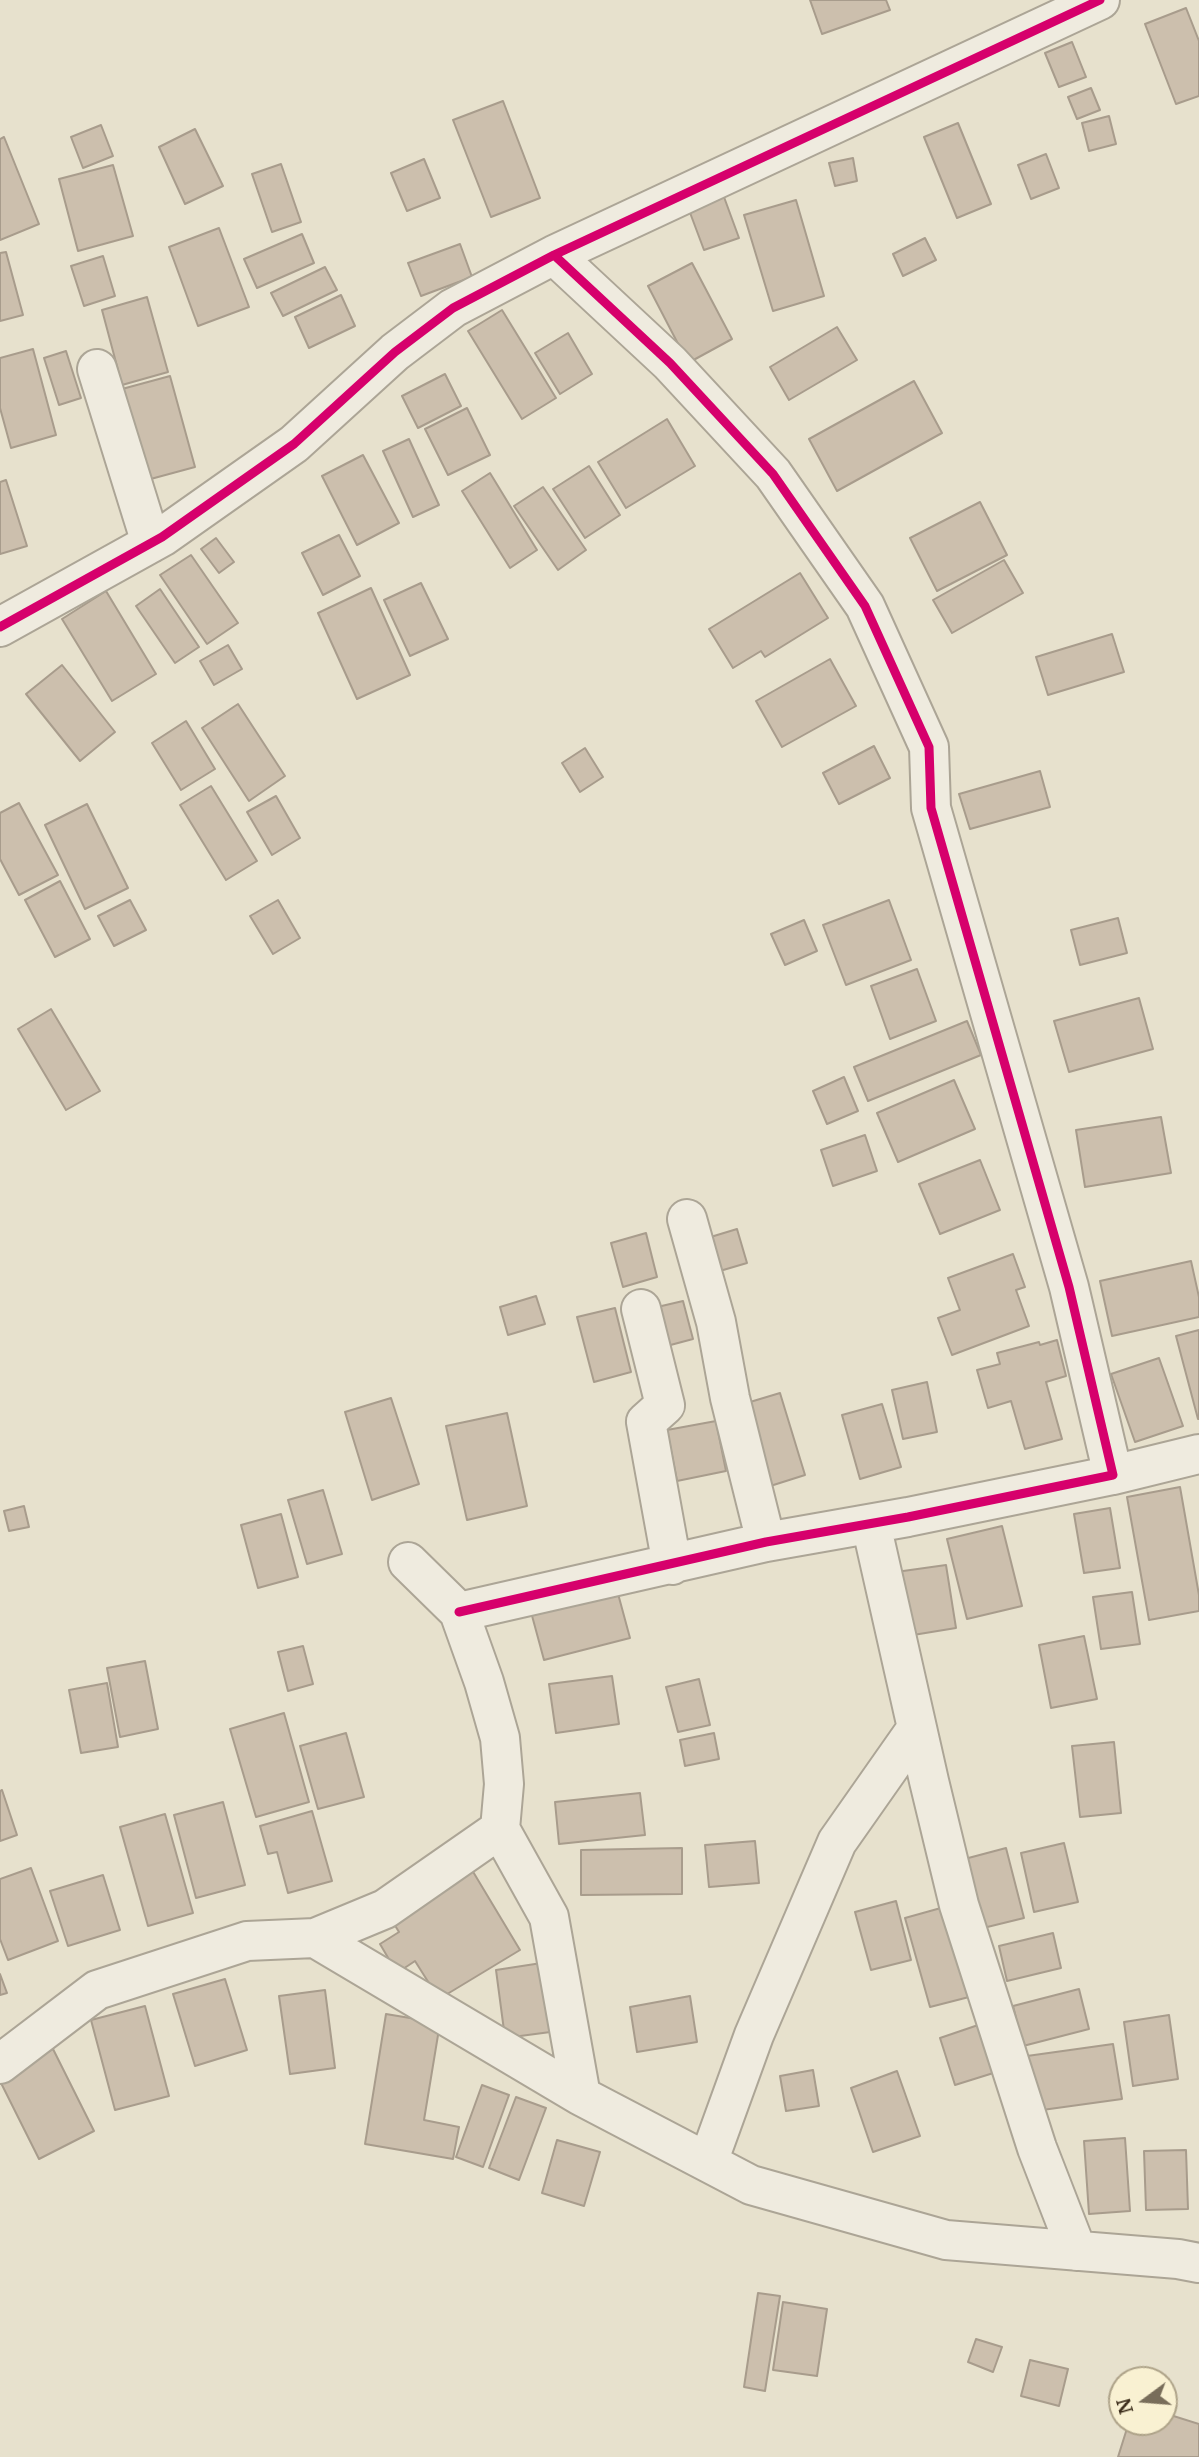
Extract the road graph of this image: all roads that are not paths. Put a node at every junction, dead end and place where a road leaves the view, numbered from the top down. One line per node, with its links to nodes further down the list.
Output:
1 (1101, 0): 2 (street)
2 (554, 255): 4 (street); 9 (street)
3 (97, 369): 4 (street)
4 (150, 544): 5 (street)
5 (0, 627)
6 (687, 1219): 11 (street)
7 (641, 1309): 13 (street)
8 (1199, 1454): 9 (street)
9 (1113, 1475): 10 (street)
10 (871, 1524): 11 (street); 15 (street)
11 (766, 1542): 13 (street)
12 (408, 1562): 14 (street)
13 (672, 1565): 14 (street)
14 (459, 1612): 16 (street)
15 (917, 1728): 20 (street); 21 (street)
16 (500, 1829): 17 (street); 19 (street)
17 (315, 1938): 18 (street); 19 (street)
18 (0, 2064)
19 (581, 2096): 20 (street)
20 (708, 2162): 21 (street)
21 (1077, 2250): 22 (street)
22 (1199, 2263)

